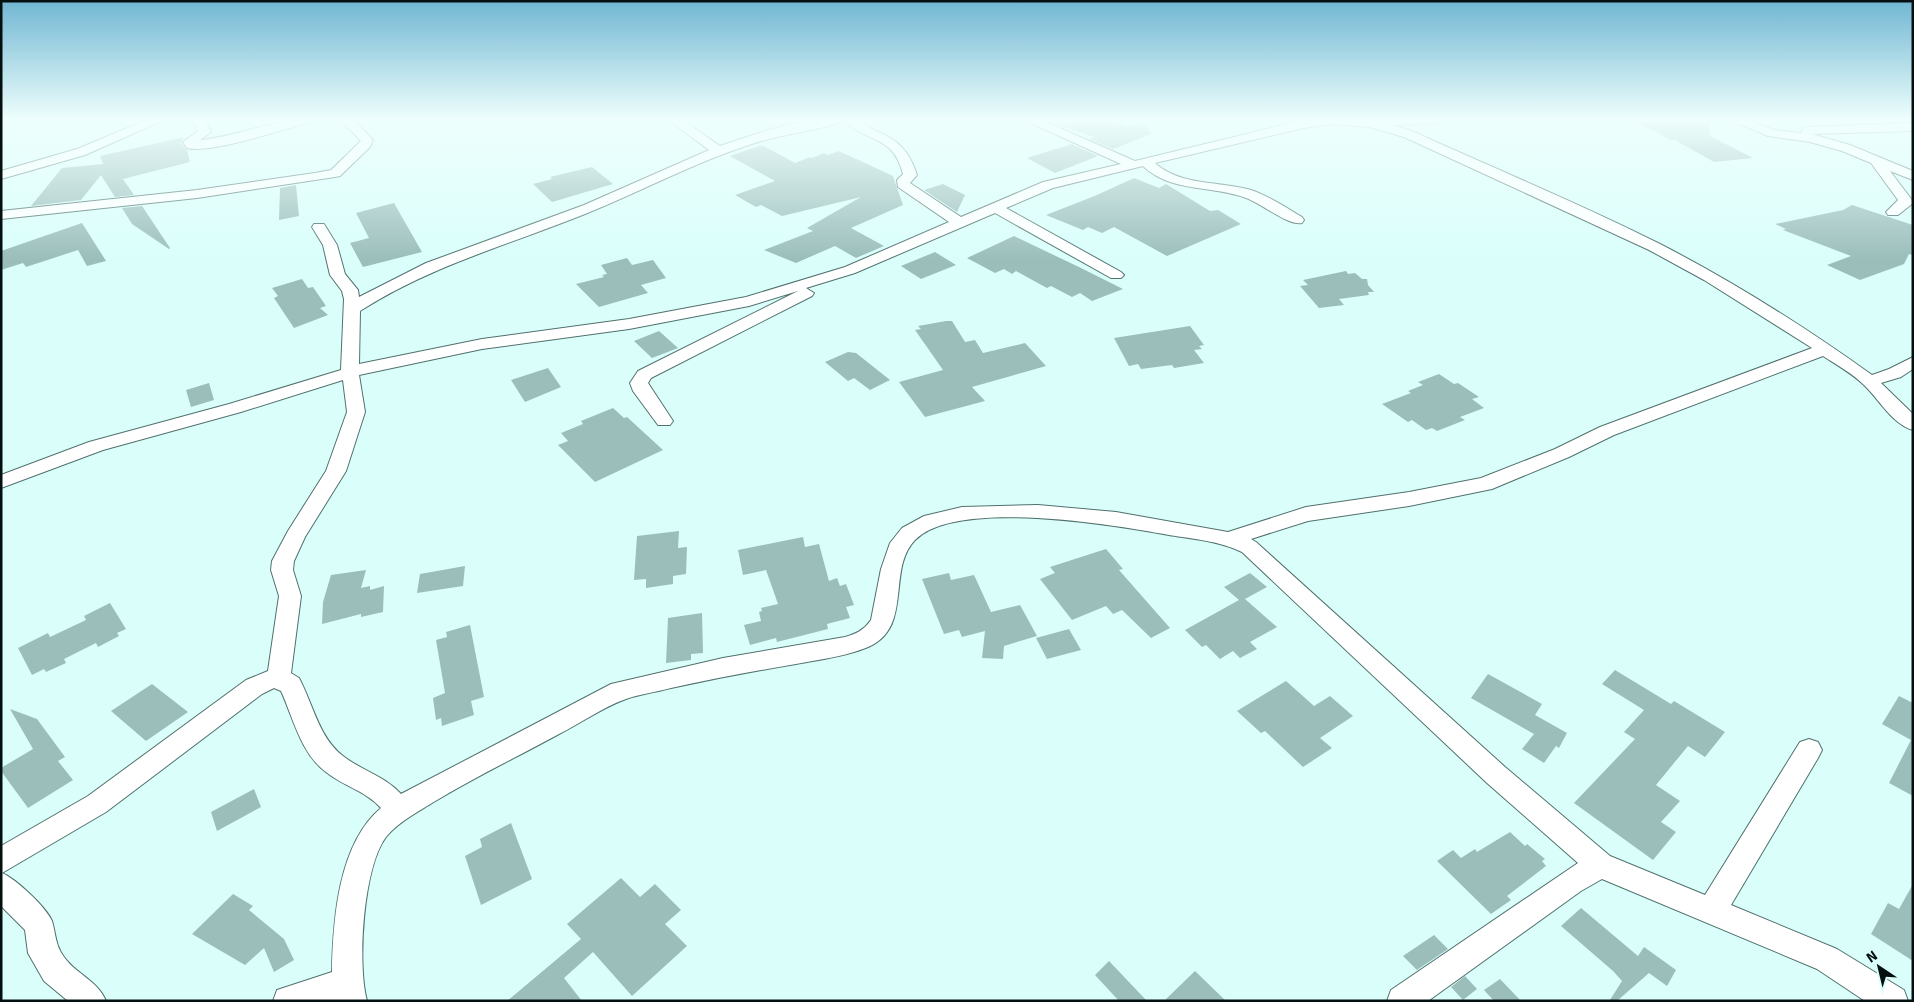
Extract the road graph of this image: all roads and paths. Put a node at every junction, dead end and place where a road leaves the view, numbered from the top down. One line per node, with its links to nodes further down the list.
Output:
1 (33, 166): 10 (street)
2 (343, 166): 14 (street)
3 (684, 166): 20 (street)
4 (909, 166): 16 (street)
5 (1132, 166): 12 (street)
6 (1143, 166): 15 (street)
7 (1479, 166): 21 (street)
8 (1880, 166): 13 (street)
9 (1888, 166): 11 (street)
10 (1, 175)
11 (1913, 176)
12 (996, 208): 16 (street); 19 (street)
13 (1893, 212)
14 (1, 215)
15 (1297, 220)
16 (960, 223): 18 (street)
17 (319, 226): 20 (street)
18 (850, 270): 23 (street); 25 (street)
19 (1116, 275)
20 (352, 308): 23 (street)
21 (1826, 349): 24 (street); 28 (street)
22 (1913, 362): 24 (street)
23 (350, 371): 27 (street); 29 (street)
24 (1870, 381): 26 (street)
25 (664, 421)
26 (1913, 424)
27 (1, 482)
28 (1231, 538): 31 (street); 33 (street)
29 (279, 677): 31 (street); 32 (street)
30 (1809, 750): 35 (street)
31 (398, 810): 36 (street)
32 (1, 861)
33 (1600, 865): 35 (street); 39 (street)
34 (1, 886): 37 (street)
35 (1711, 912): 40 (street)
36 (349, 992): 38 (street)
37 (91, 1001)
38 (288, 1001)
39 (1402, 1001)
40 (1893, 1001)

